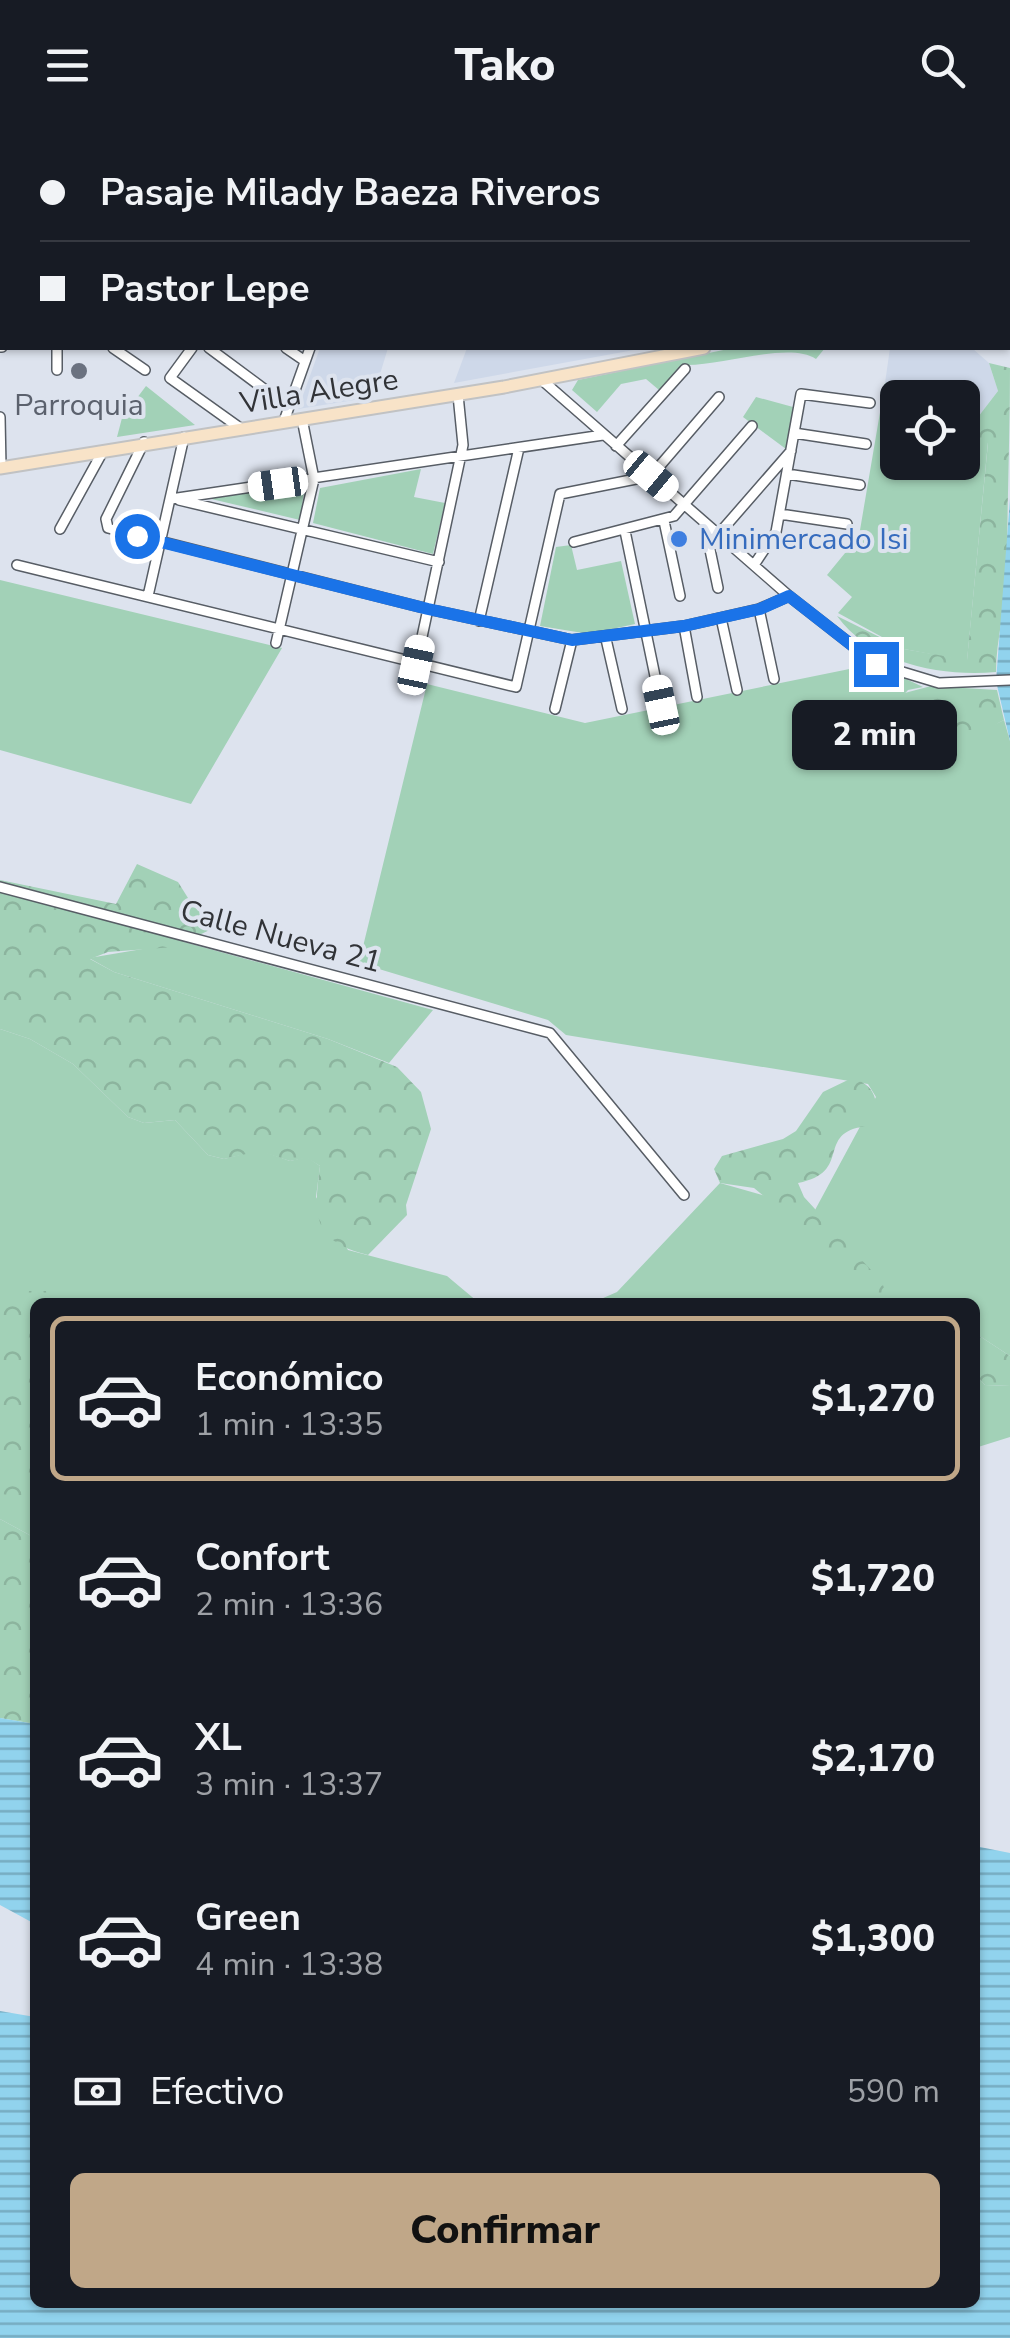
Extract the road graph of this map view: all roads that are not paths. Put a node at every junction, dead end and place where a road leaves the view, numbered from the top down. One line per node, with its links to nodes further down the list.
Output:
1 (57, 350): 10 (street)
2 (116, 350): 11 (street)
3 (191, 350): 21 (street)
4 (212, 350): 16 (street)
5 (289, 350): 8 (street)
6 (309, 350): 8 (street)
7 (694, 350): 12 (main road, Villa Alegre)
8 (305, 361): 16 (street)
9 (685, 369): 27 (street)
10 (57, 370)
11 (145, 370)
12 (543, 380): 13 (main road, Villa Alegre); 23 (street)
13 (458, 395): 18 (main road, Villa Alegre); 31 (street)
14 (719, 397): 34 (street)
15 (870, 403): 22 (street)
16 (287, 406): 19 (street)
17 (0, 417): 32 (street)
18 (302, 419): 19 (main road, Villa Alegre); 35 (street)
19 (284, 421): 21 (main road, Villa Alegre)
20 (752, 426): 38 (street)
21 (240, 428): 24 (main road, Villa Alegre)
22 (794, 433): 26 (street); 30 (street)
23 (603, 435): 27 (street); 28 (street)
24 (184, 436): 25 (main road, Villa Alegre); 37 (street)
25 (144, 442): 29 (main road, Villa Alegre); 46 (street)
26 (866, 444)
27 (616, 446): 34 (street)
28 (518, 448): 31 (street); 59 (street)
29 (103, 451): 32 (main road, Villa Alegre); 43 (street)
30 (791, 451): 33 (street); 45 (street)
31 (460, 458): 35 (street); 48 (street)
32 (0, 468)
33 (786, 474): 36 (street); 39 (street)
34 (651, 476): 38 (street); 62 (street)
35 (314, 479): 37 (street); 42 (street)
36 (860, 485)
37 (172, 498): 42 (street); 46 (street)
38 (684, 505): 40 (street); 45 (street)
39 (780, 514): 41 (street); 50 (street)
40 (664, 521): 44 (street); 54 (street)
41 (846, 524)
42 (305, 528): 48 (street); 51 (street)
43 (60, 529)
44 (624, 531): 47 (street); 63 (street)
45 (716, 533): 50 (street); 52 (street)
46 (161, 542): 51 (street); 53 (street)
47 (574, 542)
48 (439, 562): 56 (street)
49 (17, 565): 53 (street)
50 (754, 566): 55 (street)
51 (294, 576): 56 (street); 61 (street)
52 (718, 588)
53 (148, 596): 61 (street)
54 (680, 596)
55 (789, 596): 57 (street); 70 (street)
56 (428, 609): 59 (street); 67 (street)
57 (760, 609): 58 (street); 69 (street)
58 (721, 618): 60 (street); 71 (street)
59 (479, 621): 62 (street)
60 (684, 626): 63 (street); 72 (street)
61 (280, 628): 66 (street); 67 (street)
62 (530, 631): 65 (street); 67 (street)
63 (645, 632): 64 (street); 73 (street)
64 (606, 638): 65 (street); 75 (street)
65 (572, 640): 74 (street)
66 (276, 644)
67 (416, 665): 68 (street)
68 (412, 679)
69 (774, 679)
70 (1010, 680)
71 (737, 690)
72 (697, 697)
73 (661, 705)
74 (556, 709)
75 (622, 709)
76 (0, 887): 77 (street, Calle Nueva 21)
77 (684, 1195)

